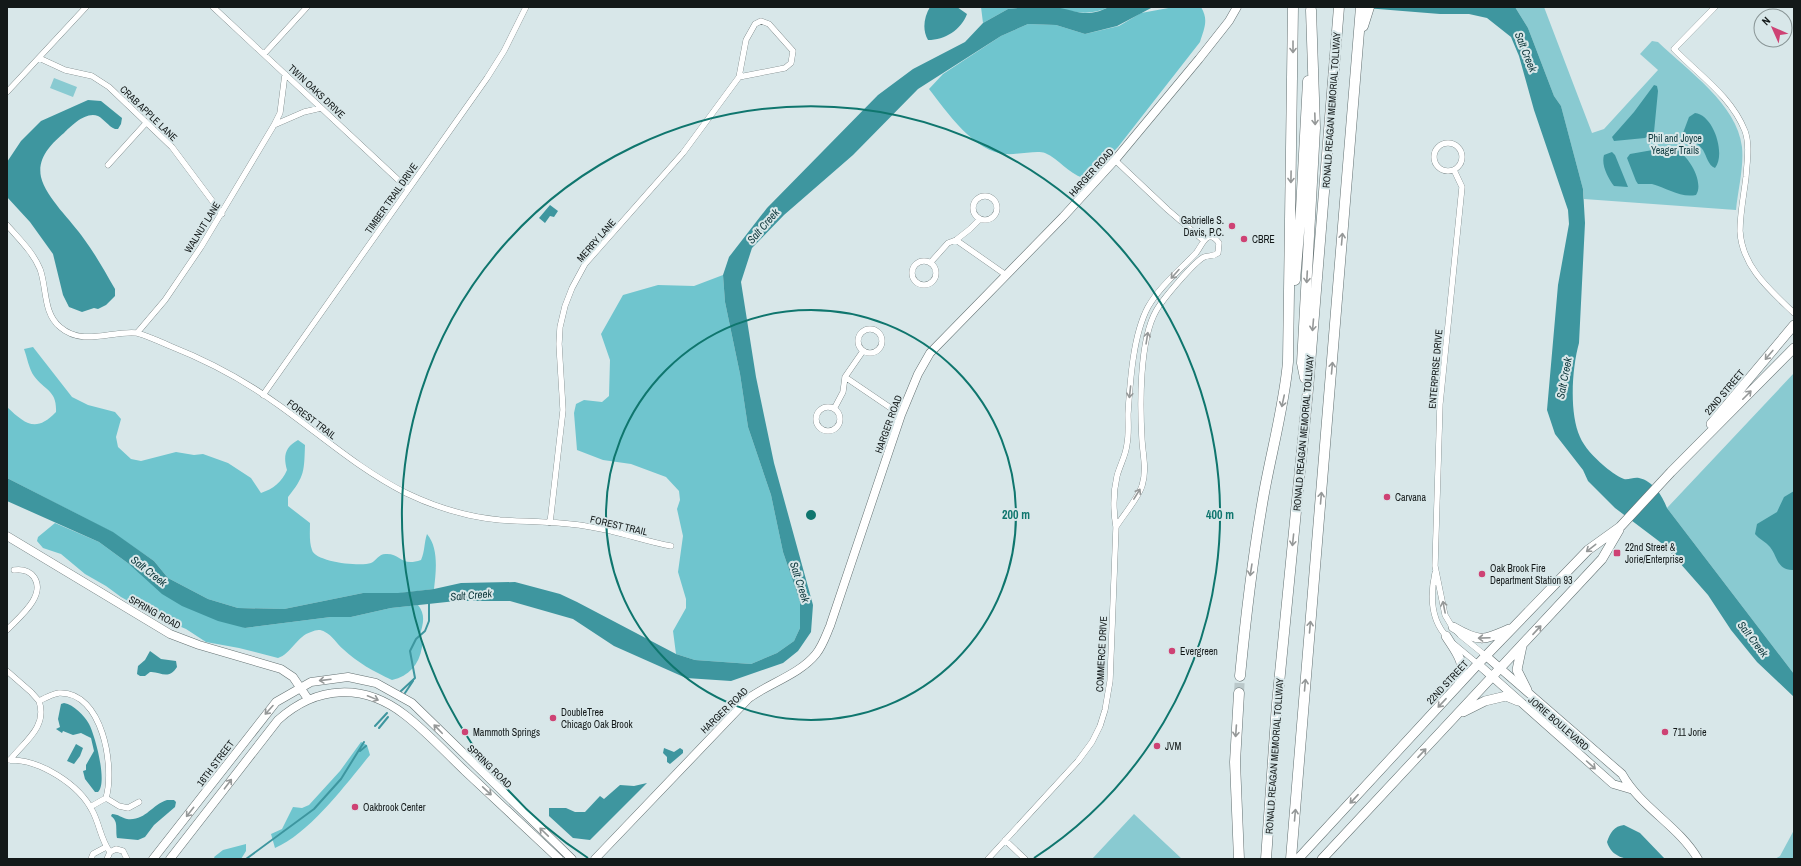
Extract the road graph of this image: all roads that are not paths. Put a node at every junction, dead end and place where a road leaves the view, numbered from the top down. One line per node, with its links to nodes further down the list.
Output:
1 (86, 7): 13 (street)
2 (213, 7): 12 (street, TWIN OAKS DRIVE)
3 (307, 7): 12 (street)
4 (526, 7): 23 (street, TIMBER TRAIL DRIVE)
5 (1237, 7): 20 (street, HARGER ROAD)
6 (1339, 7): 38 (highway, RONALD REAGAN MEMORIAL TOLLWAY, one-way to 38)
7 (1715, 7): 31 (street)
8 (1293, 8): 36 (highway, one-way to 36)
9 (1311, 8): 36 (highway); 38 (highway, one-way to 38)
10 (1366, 8): 11 (highway); 11 (highway, RONALD REAGAN MEMORIAL TOLLWAY)
11 (1359, 38): 76 (highway, RONALD REAGAN MEMORIAL TOLLWAY, one-way to 11)
12 (264, 54): 14 (street, TWIN OAKS DRIVE)
13 (39, 58): 16 (street); 18 (street, CRAB APPLE LANE)
14 (285, 74): 17 (street, TWIN OAKS DRIVE); 19 (street, WALNUT LANE)
15 (739, 76): 15 (street, MERRY LANE); 43 (street, MERRY LANE)
16 (7, 92)
17 (321, 108): 19 (street); 23 (street, TWIN OAKS DRIVE)
18 (146, 123): 21 (street); 24 (street, CRAB APPLE LANE)
19 (274, 125): 24 (street, WALNUT LANE)
20 (1115, 160): 28 (street); 30 (street, HARGER ROAD)
21 (108, 165)
22 (1454, 170): 22 (street); 49 (street, ENTERPRISE DRIVE)
23 (408, 189): 39 (street, TIMBER TRAIL DRIVE)
24 (222, 214): 33 (street, WALNUT LANE)
25 (980, 219): 25 (street); 27 (street)
26 (7, 225): 33 (street, FOREST TRAIL)
27 (956, 240): 29 (street); 30 (street)
28 (1203, 240): 44 (street, COMMERCE DRIVE, one-way to 44); 44 (street, one-way to 28)
29 (930, 262): 29 (street)
30 (1006, 275): 41 (street, HARGER ROAD)
31 (1794, 313)
32 (1794, 325): 42 (main road, 22ND STREET, one-way to 42)
33 (137, 333): 39 (street, FOREST TRAIL)
34 (1794, 348): 42 (main road, 22ND STREET, one-way to 34)
35 (863, 351): 35 (street); 37 (street)
36 (1288, 362): 59 (highway, one-way to 59)
37 (845, 377): 40 (street); 41 (street)
38 (1308, 390): 88 (highway, RONALD REAGAN MEMORIAL TOLLWAY, one-way to 88)
39 (263, 395): 43 (street, FOREST TRAIL)
40 (834, 409): 40 (street)
41 (901, 415): 84 (street, HARGER ROAD)
42 (1671, 472): 45 (main road, 22ND STREET)
43 (550, 522): 47 (street, FOREST TRAIL)
44 (1116, 527): 74 (street, COMMERCE DRIVE)
45 (1620, 528): 50 (main road, 22ND STREET, one-way to 50); 54 (main road, 22ND STREET, one-way to 45)
46 (7, 536): 61 (street, SPRING ROAD)
47 (671, 546)
48 (14, 570): 52 (street)
49 (1436, 571): 51 (street, ENTERPRISE DRIVE, one-way to 49); 53 (street, ENTERPRISE DRIVE)
50 (1514, 627): 51 (main road, one-way to 51); 55 (main road, 22ND STREET)
51 (1453, 628): 55 (street, ENTERPRISE DRIVE)
52 (7, 630)
53 (1446, 636): 56 (street, ENTERPRISE DRIVE); 62 (main road)
54 (1523, 645): 57 (main road, 22ND STREET); 63 (main road)
55 (1486, 656): 56 (main road, 22ND STREET); 57 (street, JORIE BOULEVARD)
56 (1478, 664): 60 (street, JORIE BOULEVARD); 62 (main road, 22ND STREET)
57 (1500, 669): 60 (main road, 22ND STREET); 63 (street, JORIE BOULEVARD)
58 (7, 671): 66 (street)
59 (1240, 676)
60 (1493, 678): 67 (street, JORIE BOULEVARD); 68 (main road, 22ND STREET)
61 (300, 687): 65 (street, SPRING ROAD); 80 (street, 16TH STREET, one-way to 80); 83 (street, SPRING ROAD, one-way to 61)
62 (1455, 690): 76 (main road, 22ND STREET, one-way to 76)
63 (1527, 690): 70 (street, JORIE BOULEVARD)
64 (1239, 693): 87 (highway, one-way to 87)
65 (308, 699): 81 (street, one-way to 65); 82 (street, SPRING ROAD, one-way to 82)
66 (39, 701): 69 (street); 71 (street)
67 (1518, 701): 68 (main road); 70 (street, JORIE BOULEVARD, one-way to 70)
68 (1457, 716): 89 (main road, 22ND STREET, one-way to 68)
69 (9, 760): 73 (street)
70 (1630, 789): 90 (street, JORIE BOULEVARD)
71 (106, 798): 72 (street); 73 (street)
72 (139, 802)
73 (90, 807): 75 (street)
74 (1005, 840): 85 (street, COMMERCE DRIVE); 86 (street)
75 (108, 850): 77 (street); 78 (street); 79 (street)
76 (1293, 857)
77 (91, 859)
78 (107, 859)
79 (127, 859)
80 (153, 859)
81 (170, 859)
82 (559, 859)
83 (572, 859)
84 (595, 859)
85 (988, 859)
86 (1025, 859)
87 (1239, 859)
88 (1266, 859)
89 (1322, 859)
90 (1698, 859)

